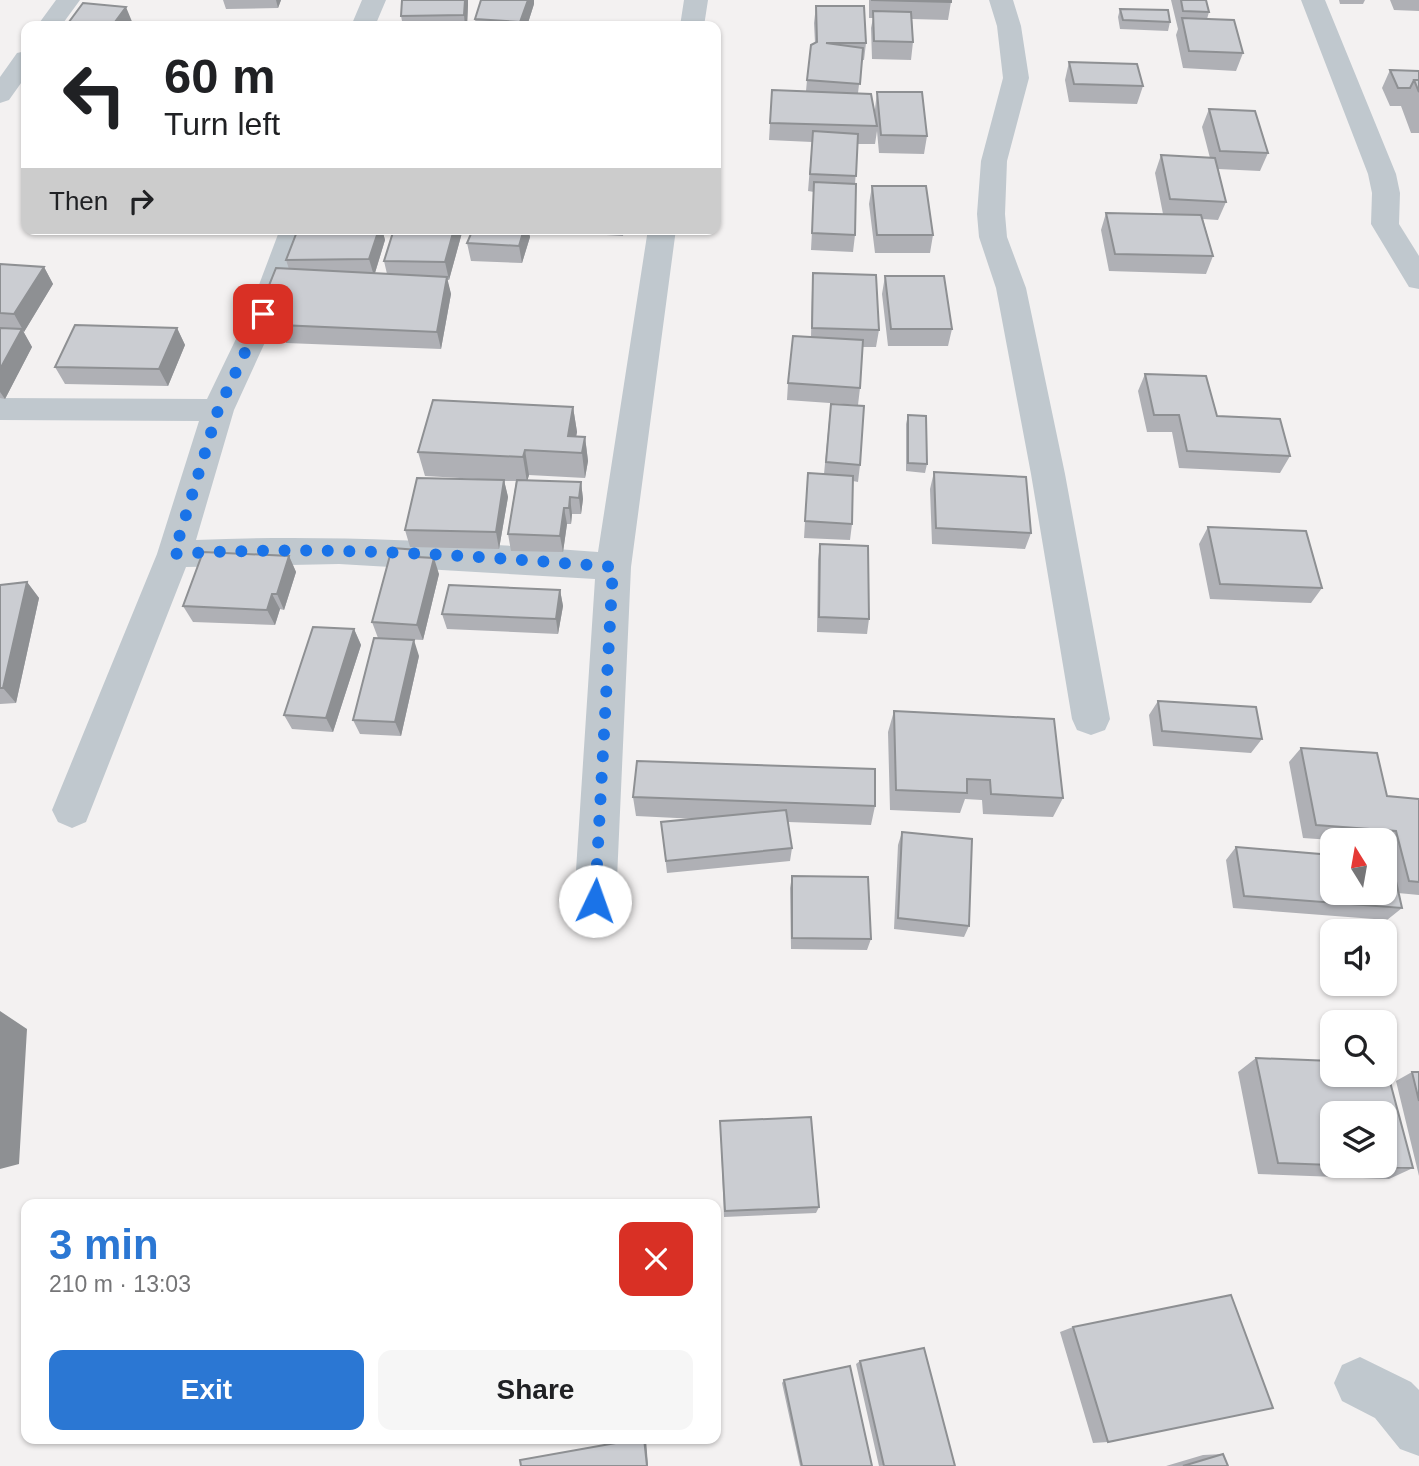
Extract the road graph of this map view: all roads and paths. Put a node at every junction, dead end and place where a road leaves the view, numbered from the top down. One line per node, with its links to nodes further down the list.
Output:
1 (68, 0): 6 (street)
2 (374, 0): 7 (street)
3 (696, 0): 8 (street)
4 (1001, 0): 18 (street)
5 (1313, 0): 13 (street)
6 (53, 21)
7 (365, 21)
8 (693, 21)
9 (21, 65): 10 (street)
10 (0, 95)
11 (291, 235): 15 (street)
12 (661, 235): 17 (street)
13 (1419, 280)
14 (0, 409): 15 (street)
15 (218, 410): 16 (street)
16 (174, 554): 17 (street); 19 (street)
17 (613, 567): 20 (street)
18 (1091, 719)
19 (72, 810)
20 (595, 901)
21 (1360, 1383): 22 (street)
22 (1419, 1430)

